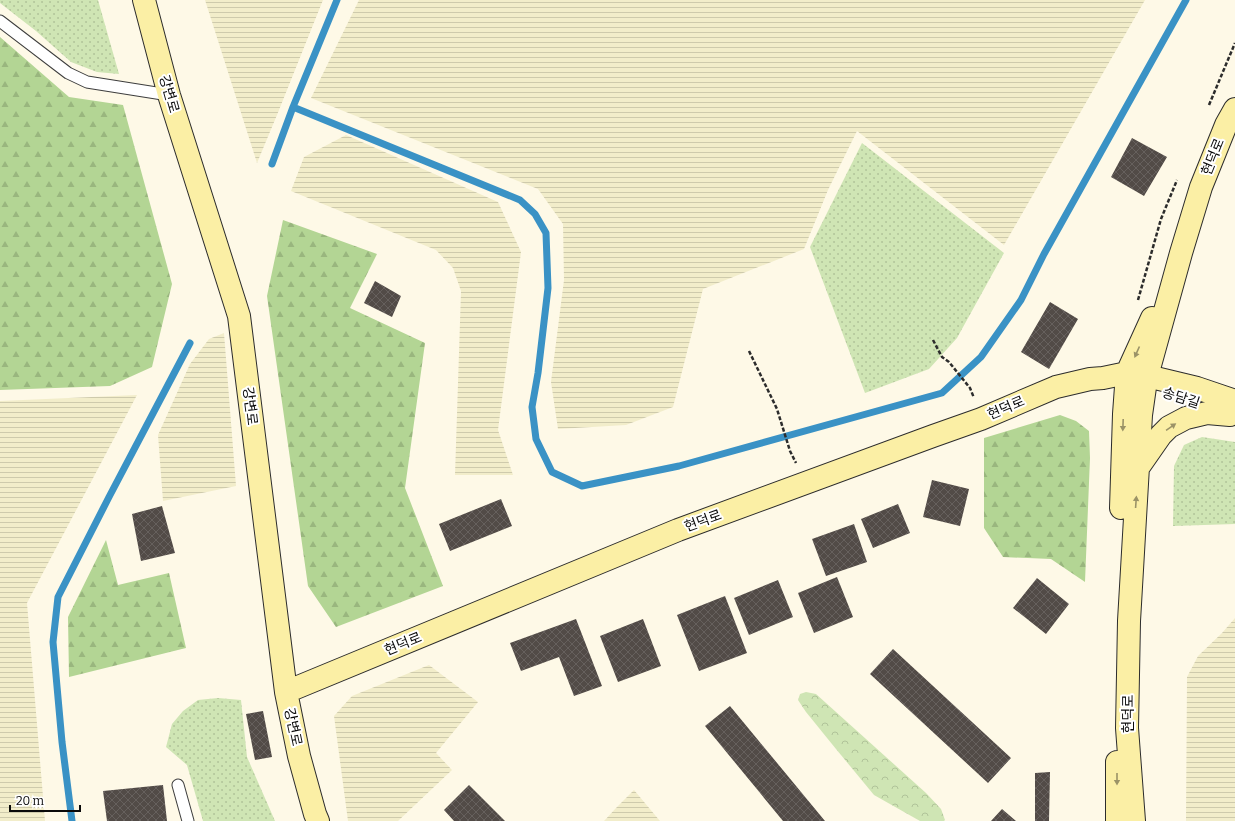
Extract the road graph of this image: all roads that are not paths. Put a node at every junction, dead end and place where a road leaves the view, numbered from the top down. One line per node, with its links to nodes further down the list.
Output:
1 (144, 0): 3 (street, 강변로)
2 (0, 21): 3 (lane)
3 (169, 95): 8 (street, 강변로)
4 (1235, 109): 5 (street, 현덕로)
5 (1136, 381): 6 (street, 송담길); 7 (street, 현덕로); 8 (street, 현덕로); 12 (street, 현덕로, one-way to 12)
6 (1233, 411): 7 (street, one-way to 6)
7 (1138, 468): 13 (street, 현덕로, one-way to 7)
8 (286, 692): 11 (street, 강변로)
9 (178, 785): 10 (lane)
10 (188, 821)
11 (318, 821)
12 (1117, 821)
13 (1134, 821)

